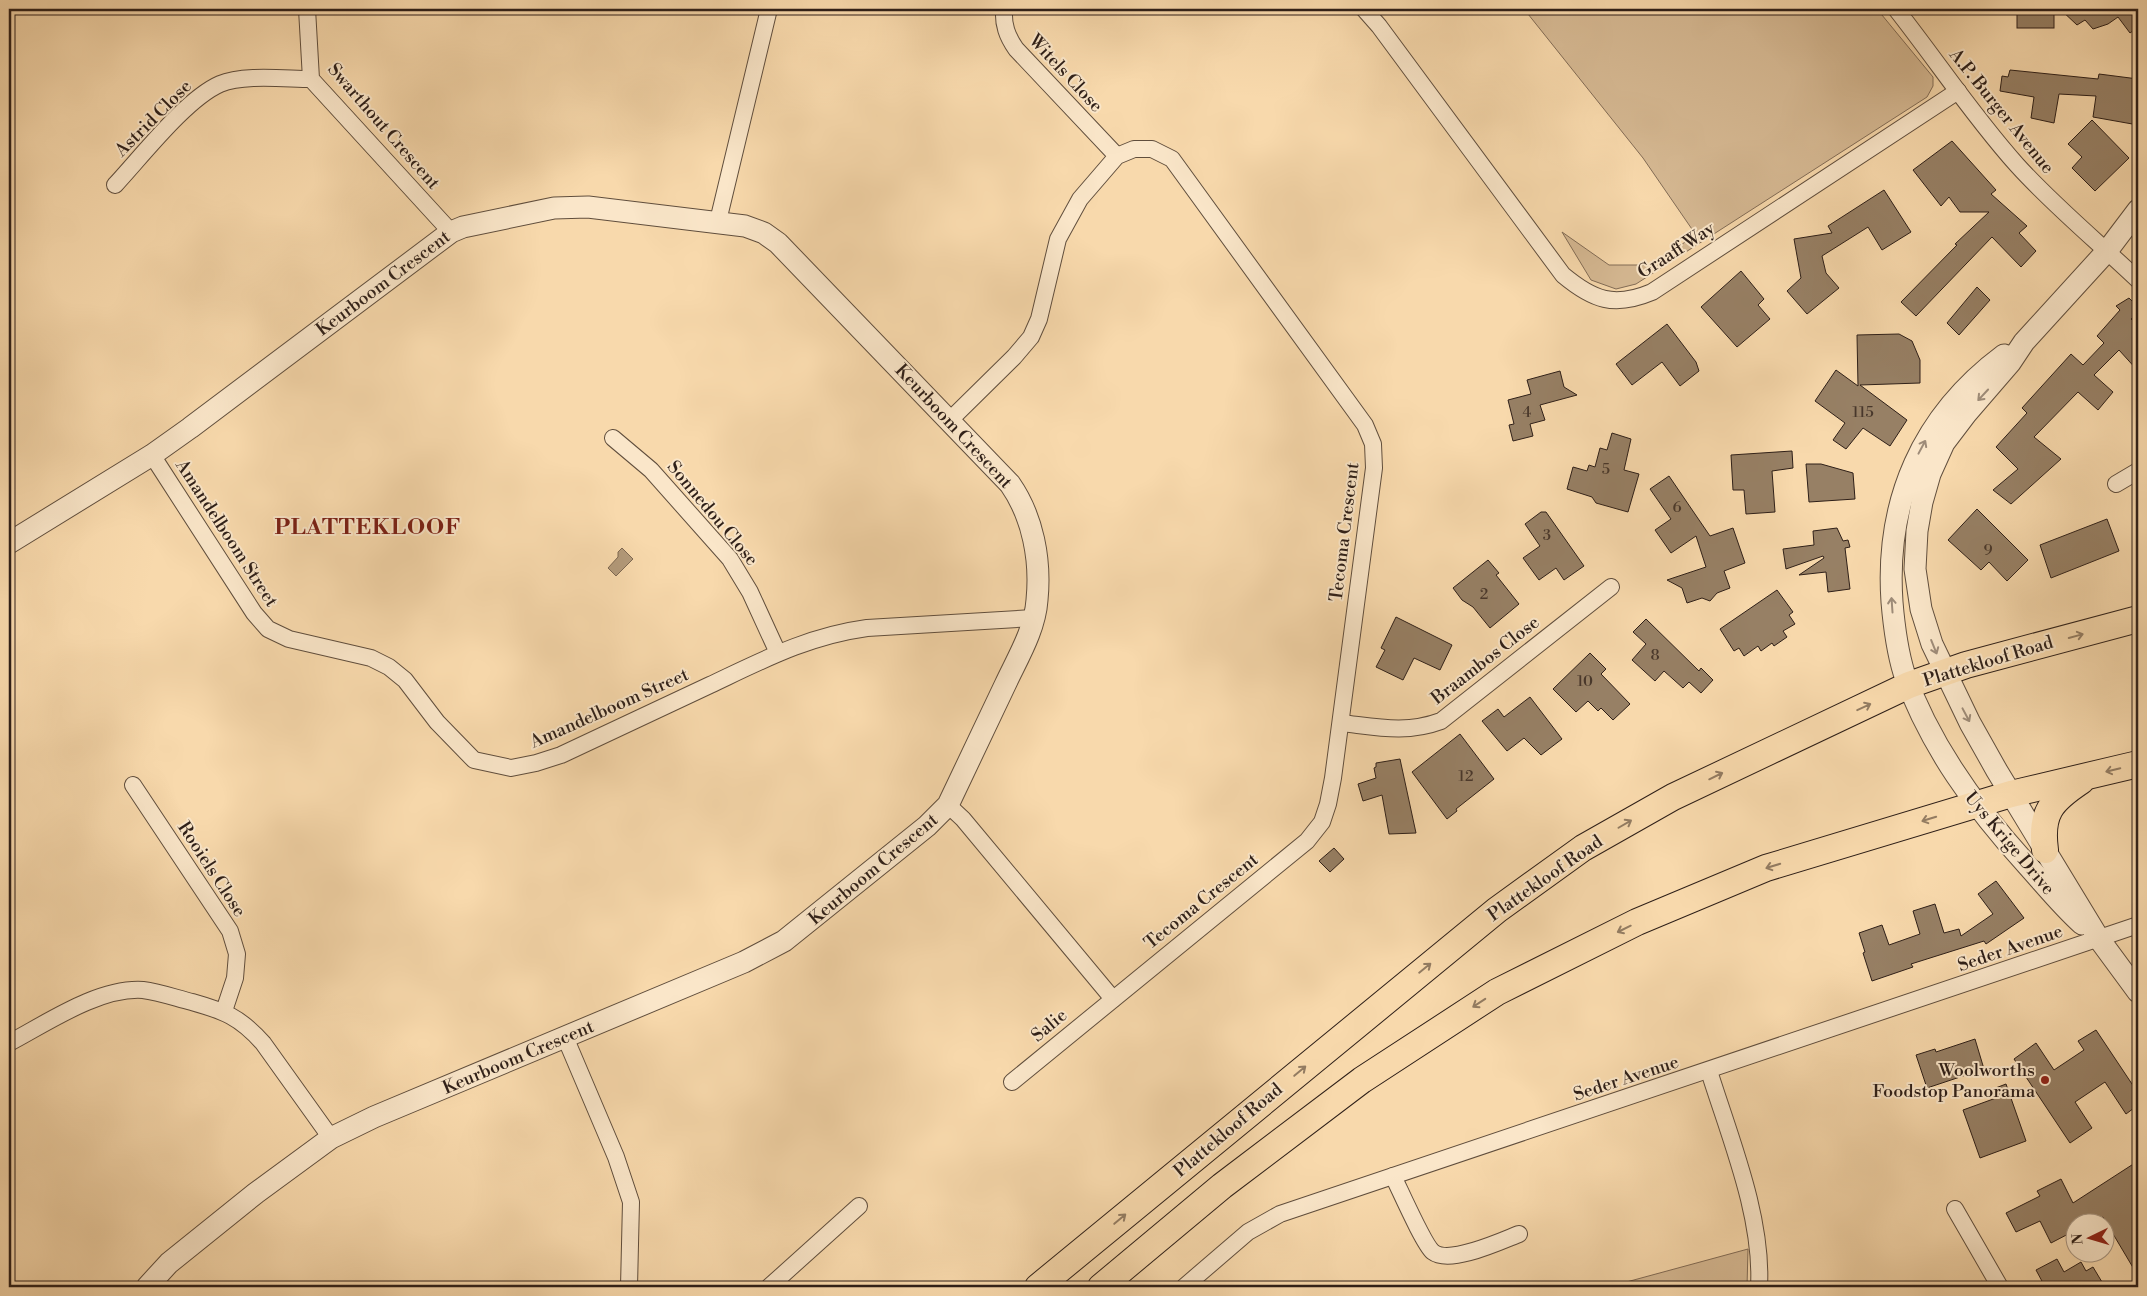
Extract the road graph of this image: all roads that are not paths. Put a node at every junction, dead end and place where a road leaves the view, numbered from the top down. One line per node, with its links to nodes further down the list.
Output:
1 (307, 9): 6 (street, Swarthout Crescent)
2 (769, 9): 11 (street)
3 (1004, 9): 8 (street, Witels Close)
4 (1364, 9): 7 (street, Graaff Way)
5 (1896, 9): 7 (street, A.P. Burger Avenue)
6 (311, 80): 9 (street, Astrid Close); 12 (street, Swarthout Crescent)
7 (1958, 92): 13 (street, A.P. Burger Avenue)
8 (1117, 156): 16 (street); 28 (street, Tecoma Crescent)
9 (115, 185)
10 (2138, 210): 13 (street, Uys Krige Drive)
11 (718, 221): 12 (street, Keurboom Crescent); 16 (street, Keurboom Crescent)
12 (450, 232): 18 (street, Keurboom Crescent)
13 (2107, 251): 14 (street, A.P. Burger Avenue); 15 (street, Uys Krige Drive)
14 (2138, 280)
15 (2024, 342): 26 (street, Uys Krige Drive, one-way to 26); 27 (street, Uys Krige Drive, one-way to 15)
16 (950, 420): 23 (street, Keurboom Crescent)
17 (613, 438): 25 (street, Sonnedou Close)
18 (152, 455): 21 (street, Keurboom Crescent); 25 (street, Amandelboom Street)
19 (2138, 471): 20 (street)
20 (2116, 484)
21 (9, 543)
22 (1611, 588): 28 (street, Braambos Close)
23 (1033, 618): 25 (street, Amandelboom Street); 34 (street, Keurboom Crescent)
24 (2138, 619): 26 (main road, Plattekloof Road, one-way to 24)
25 (778, 653)
26 (1944, 672): 27 (main road, Plattekloof Road); 32 (street, Uys Krige Drive, one-way to 32)
27 (1909, 685): 33 (street, Uys Krige Drive); 53 (main road, Plattekloof Road, one-way to 27)
28 (1341, 723): 39 (street, Tecoma Crescent)
29 (2138, 764): 30 (main road, one-way to 30)
30 (2088, 776): 32 (main road); 35 (main road)
31 (133, 785): 40 (street, Rooiels Close)
32 (2011, 794): 33 (main road); 35 (street, Uys Krige Drive)
33 (1976, 805): 37 (street, Uys Krige Drive); 54 (main road, one-way to 54)
34 (948, 806): 39 (street); 41 (street, Keurboom Crescent)
35 (2045, 850): 37 (street, Uys Krige Drive)
36 (2138, 925): 37 (street, Seder Avenue)
37 (2099, 939): 38 (street, Uys Krige Drive); 43 (street, Seder Avenue)
38 (2138, 992)
39 (1112, 998): 44 (street, Salie)
40 (224, 1011): 42 (street); 45 (street)
41 (565, 1037): 45 (street, Keurboom Crescent); 51 (street)
42 (9, 1043)
43 (1709, 1071): 46 (street, Seder Avenue); 56 (street)
44 (1012, 1082)
45 (331, 1138): 50 (street, Keurboom Crescent)
46 (1393, 1176): 49 (street); 55 (street, Seder Avenue)
47 (859, 1206): 52 (street)
48 (1956, 1209): 57 (street)
49 (1519, 1234)
50 (147, 1287)
51 (629, 1287)
52 (769, 1287)
53 (1038, 1287)
54 (1101, 1287)
55 (1184, 1287)
56 (1759, 1287)
57 (2000, 1287)

